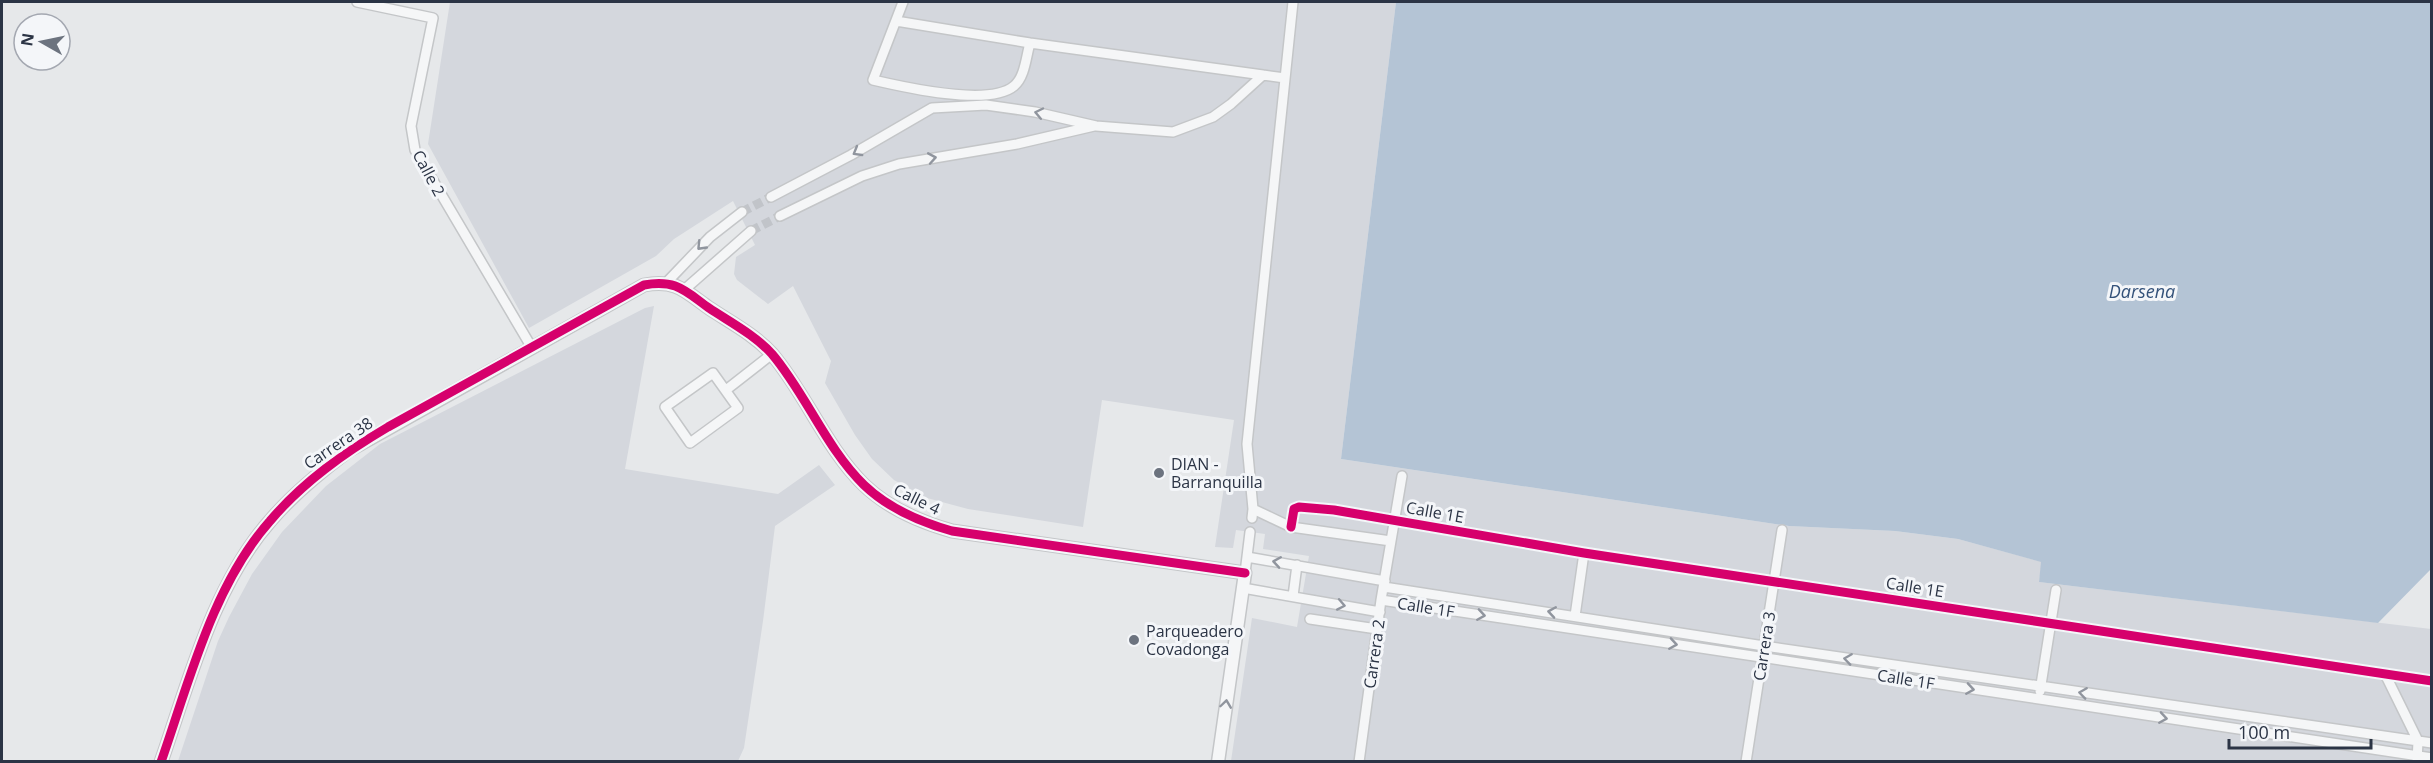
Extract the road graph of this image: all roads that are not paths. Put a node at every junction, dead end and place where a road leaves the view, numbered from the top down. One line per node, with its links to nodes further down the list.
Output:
1 (357, 2): 15 (street, Calle 2)
2 (903, 2): 4 (street)
3 (1293, 2): 7 (street)
4 (896, 21): 5 (street); 5 (street)
5 (1030, 44): 6 (street)
6 (1263, 75): 7 (street); 8 (street)
7 (1285, 78): 20 (street)
8 (1096, 126): 9 (street, one-way to 9); 11 (street, one-way to 8)
9 (771, 197)
10 (742, 212): 13 (street, one-way to 13)
11 (780, 216)
12 (751, 231): 14 (street)
13 (667, 282): 14 (street, Calle 4); 15 (street, Carrera 38)
14 (684, 290): 16 (street, Calle 4)
15 (532, 348): 53 (street, Carrera 38)
16 (772, 354): 17 (street); 27 (street, Calle 4)
17 (726, 390): 17 (street)
18 (1402, 476): 19 (street, Carrera 2)
19 (1395, 520): 20 (street, Calle 1E); 23 (street, Carrera 2); 24 (street, Calle 1E)
20 (1291, 527): 23 (street)
21 (1782, 530): 28 (street, Carrera 3)
22 (1250, 532): 25 (street)
23 (1391, 541): 29 (street, Carrera 2)
24 (1584, 553): 28 (street, Calle 1E); 35 (street)
25 (1247, 557): 26 (street, Calle 1F, one-way to 25); 27 (street)
26 (1297, 565): 29 (street, Calle 1F); 32 (street)
27 (1245, 573): 30 (street)
28 (1774, 581): 38 (street, Calle 1E); 41 (street, Carrera 3)
29 (1384, 584): 33 (street, Carrera 2); 35 (street, Calle 1F, one-way to 29)
30 (1243, 588): 32 (street, Calle 1F); 54 (street, one-way to 30)
31 (2056, 590): 38 (street)
32 (1293, 596): 34 (street, Calle 1F, one-way to 34)
33 (1381, 600): 34 (street, Carrera 2); 40 (street, Calle 1F, one-way to 40)
34 (1380, 612): 39 (street, Carrera 2)
35 (1575, 616): 37 (street, Calle 1F)
36 (1310, 619): 39 (street)
37 (1596, 619): 40 (street); 41 (street, Calle 1F)
38 (2050, 623): 44 (street, Calle 1E); 47 (street)
39 (1377, 629): 55 (street, Carrera 2)
40 (1594, 632): 42 (street, Calle 1F, one-way to 42)
41 (1764, 646): 42 (street, Carrera 3); 43 (street, Calle 1F, one-way to 41)
42 (1762, 658): 46 (street, Calle 1F); 56 (street, Carrera 3)
43 (1951, 674): 46 (street); 47 (street, Calle 1F)
44 (2385, 674): 45 (street, Calle 1E); 49 (street)
45 (2432, 681)
46 (1949, 686): 48 (street, Calle 1F, one-way to 48)
47 (2040, 687): 48 (street); 49 (street, Calle 1F, one-way to 47)
48 (2038, 699): 52 (street, Calle 1F, one-way to 52)
49 (2418, 741): 50 (street, Calle 1F); 52 (street)
50 (2432, 743)
51 (2432, 758): 52 (street, Calle 1F)
52 (2417, 759)
53 (160, 762)
54 (1218, 762)
55 (1359, 762)
56 (1746, 762)

